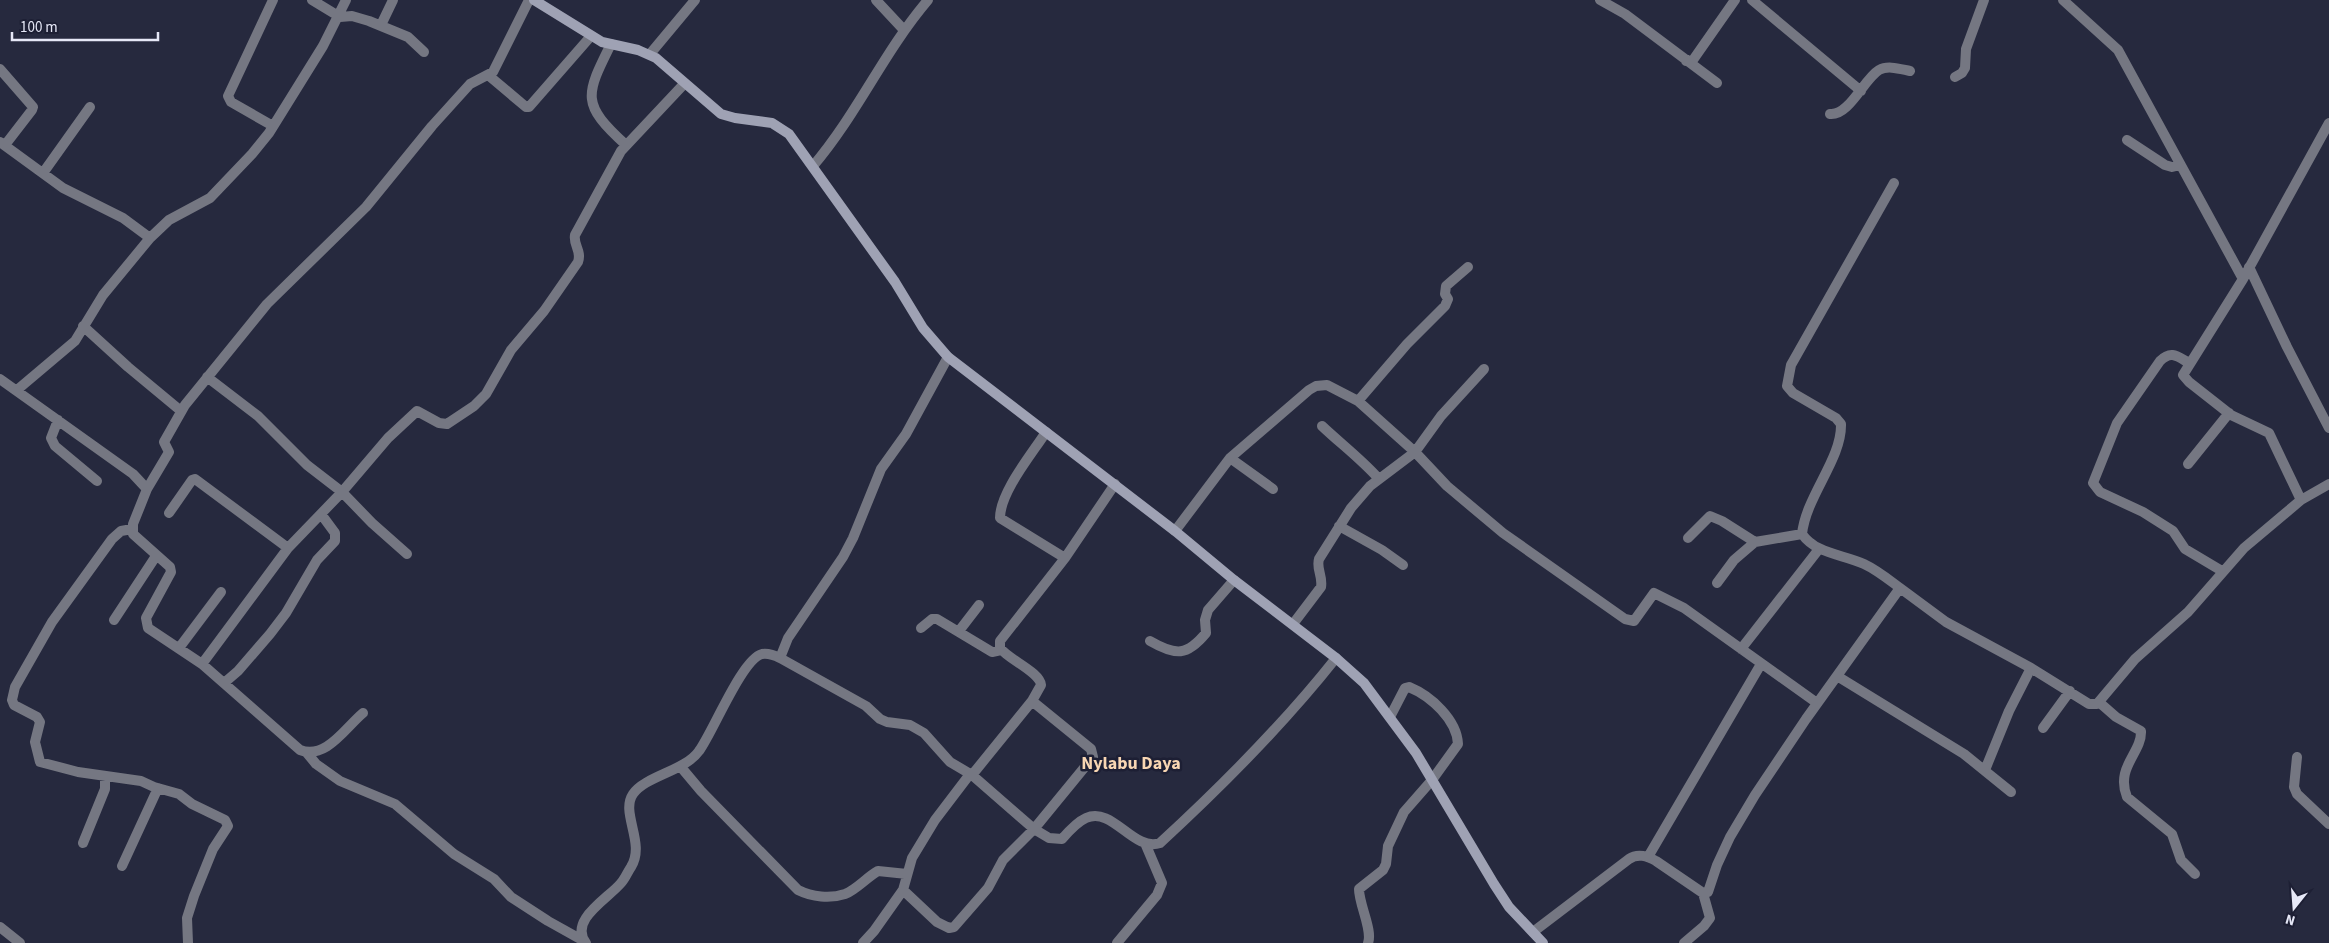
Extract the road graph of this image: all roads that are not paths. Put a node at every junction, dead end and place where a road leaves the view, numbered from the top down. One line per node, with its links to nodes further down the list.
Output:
1 (273, 0): 33 (street)
2 (312, 0): 15 (street)
3 (346, 0): 15 (street)
4 (393, 0): 16 (street)
5 (529, 0): 25 (street)
6 (534, 0): 18 (street)
7 (695, 0): 21 (street)
8 (876, 0): 17 (street)
9 (928, 0): 17 (street)
10 (1600, 0): 22 (street)
11 (1735, 0): 22 (street)
12 (1752, 0): 29 (street)
13 (1984, 0): 26 (street)
14 (2063, 0): 37 (street)
15 (340, 17): 16 (street); 33 (street)
16 (382, 25): 20 (street)
17 (903, 29): 38 (street)
18 (591, 36): 19 (street); 25 (street)
19 (611, 44): 21 (street); 36 (street)
20 (424, 52)
21 (650, 54): 28 (street)
22 (1686, 61): 27 (street)
23 (0, 69): 35 (street)
24 (1910, 71): 29 (street)
25 (488, 75): 49 (street)
26 (1955, 78)
27 (1716, 83)
28 (684, 84): 36 (street); 38 (street)
29 (1861, 91): 31 (street)
30 (90, 108): 39 (street)
31 (1830, 114)
32 (2329, 123): 43 (street)
33 (273, 126): 41 (street)
34 (2127, 140): 37 (street)
35 (2, 144): 39 (street)
36 (626, 145): 68 (street)
37 (2180, 165): 44 (street)
38 (813, 166): 46 (street)
39 (43, 173): 41 (street)
40 (1894, 183): 75 (street)
41 (150, 238): 45 (street)
42 (1468, 267): 52 (street)
43 (2249, 267): 44 (street); 57 (street)
44 (2243, 279): 47 (street)
45 (83, 326): 51 (street); 53 (street)
46 (948, 357): 58 (street); 98 (street)
47 (2189, 363): 54 (street); 84 (street)
48 (1484, 369): 59 (street)
49 (207, 377): 53 (street); 68 (street)
50 (0, 379): 51 (street)
51 (17, 390): 55 (street)
52 (1358, 401): 59 (street); 60 (street)
53 (181, 411): 66 (street)
54 (2229, 414): 61 (street); 69 (street)
55 (58, 420): 63 (street); 66 (street)
56 (1322, 426): 62 (street)
57 (2329, 428)
58 (1046, 432): 64 (street); 82 (street)
59 (1415, 452): 62 (street); 96 (street)
60 (1230, 458): 67 (street); 74 (street)
61 (2188, 464)
62 (1378, 478): 72 (street)
63 (97, 481)
64 (1114, 484): 74 (street); 82 (street)
65 (2329, 484): 69 (street)
66 (147, 489): 73 (street)
67 (1273, 489)
68 (342, 492): 71 (street); 80 (street)
69 (2301, 500): 84 (street)
70 (169, 513): 78 (street)
71 (321, 514): 78 (street); 104 (street)
72 (1340, 526): 83 (street); 91 (street)
73 (132, 529): 81 (street); 117 (street)
74 (1175, 531): 85 (street)
75 (1802, 534): 77 (street); 79 (street)
76 (1688, 538): 77 (street)
77 (1755, 542): 86 (street)
78 (288, 548): 100 (street)
79 (1819, 549): 87 (street); 96 (street)
80 (407, 554)
81 (156, 556): 90 (street); 95 (street)
82 (1065, 558): 97 (street)
83 (1403, 565)
84 (2222, 570): 108 (street)
85 (1234, 580): 91 (street); 94 (street)
86 (1717, 583)
87 (1900, 588): 102 (street); 103 (street)
88 (221, 592): 95 (street)
89 (979, 605): 93 (street)
90 (114, 620)
91 (1293, 624): 99 (street)
92 (921, 628): 93 (street)
93 (959, 632): 97 (street)
94 (1150, 641)
95 (180, 648): 100 (street)
96 (1741, 649): 101 (street)
97 (1001, 650): 106 (street)
98 (780, 658): 114 (street); 116 (street)
99 (1336, 658): 110 (street); 124 (street)
100 (202, 664): 104 (street)
101 (1761, 664): 107 (street); 125 (street)
102 (2031, 668): 105 (street); 115 (street)
103 (1837, 676): 107 (street); 115 (street)
104 (224, 683): 112 (street)
105 (2070, 692): 108 (street); 111 (street)
106 (1032, 701): 116 (street); 122 (street)
107 (1817, 703): 130 (street)
108 (2100, 703): 128 (street)
109 (363, 712): 112 (street)
110 (1390, 717): 118 (street); 118 (street)
111 (2043, 728)
112 (307, 753): 133 (street)
113 (2297, 757): 121 (street)
114 (680, 766): 127 (street); 133 (street)
115 (1985, 770): 120 (street)
116 (971, 774): 122 (street); 127 (street)
117 (105, 777): 119 (street); 123 (street)
118 (1432, 780): 132 (street); 138 (street)
119 (158, 788): 126 (street); 135 (street)
120 (2011, 792)
121 (2329, 824)
122 (1034, 829): 124 (street); 129 (street)
123 (83, 844)
124 (1145, 844): 137 (street)
125 (1648, 857): 130 (street); 132 (street)
126 (122, 866)
127 (907, 874): 129 (street)
128 (2195, 874)
129 (903, 890): 136 (street)
130 (1703, 893): 140 (street)
131 (0, 927): 134 (street)
132 (1533, 932): 139 (street)
133 (585, 942)
134 (20, 943)
135 (188, 943)
136 (863, 943)
137 (1117, 943)
138 (1368, 943)
139 (1543, 943)
140 (1684, 943)

